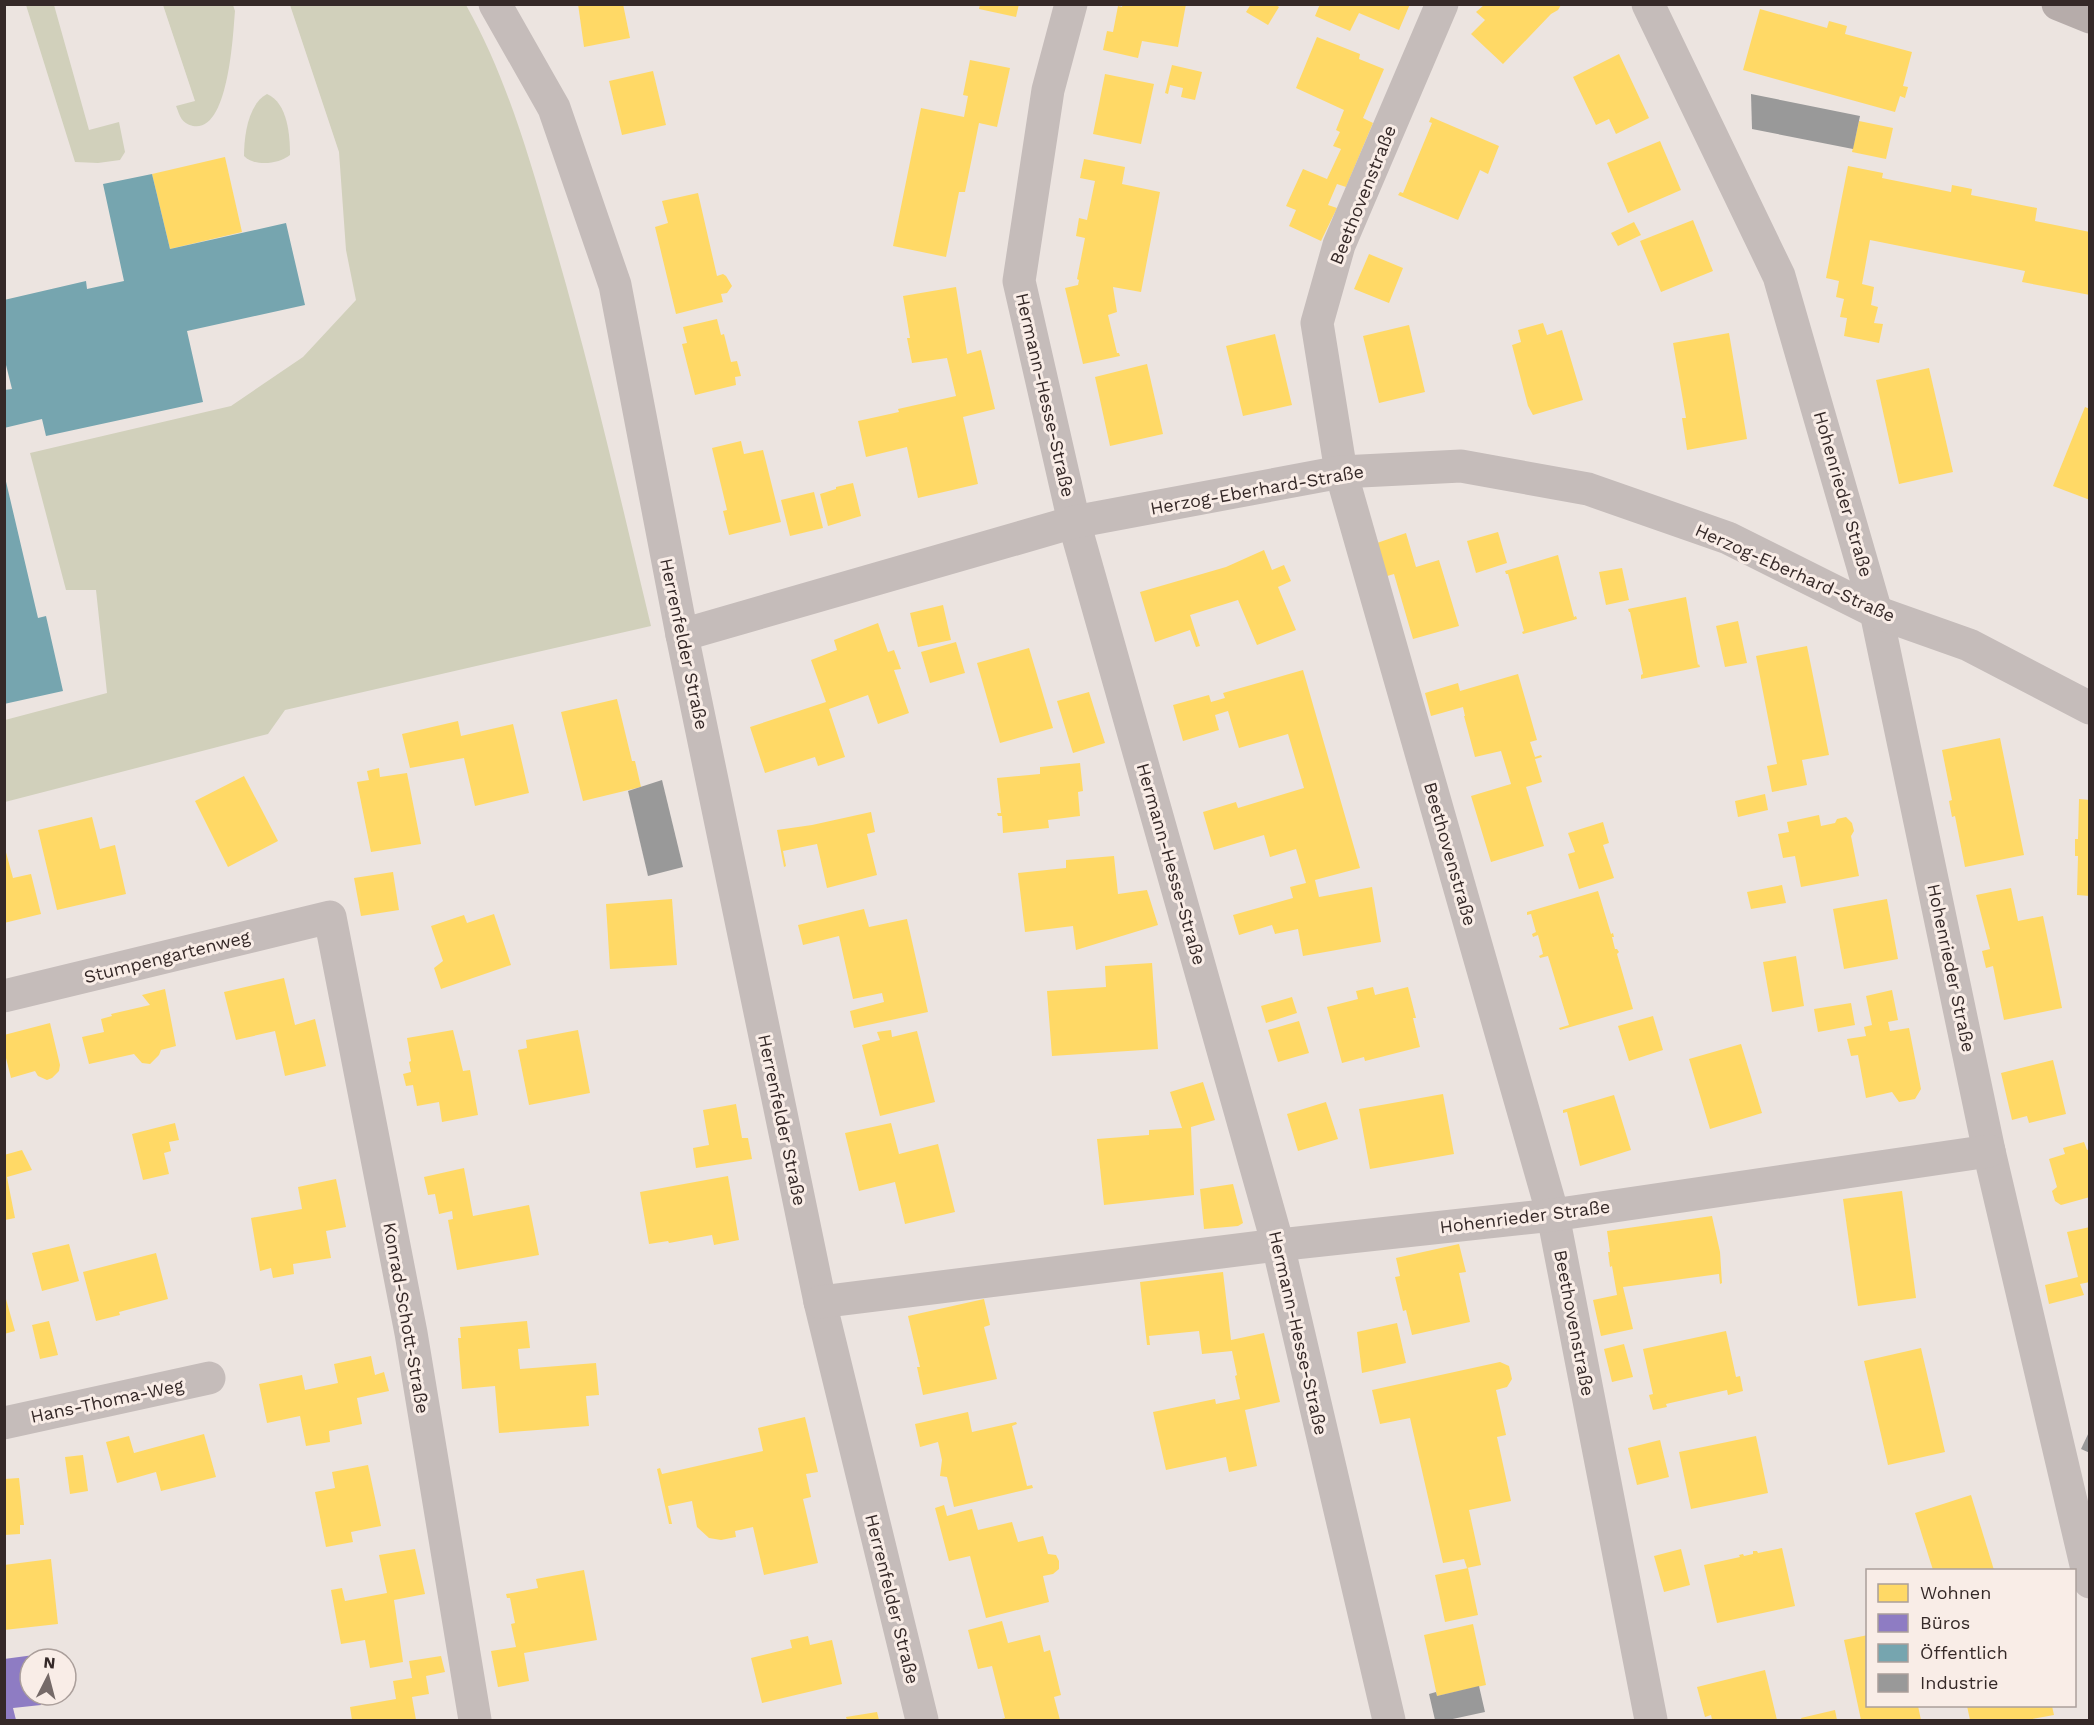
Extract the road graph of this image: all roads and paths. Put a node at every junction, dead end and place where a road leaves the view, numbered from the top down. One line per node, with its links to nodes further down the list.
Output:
1 (495, 4): 10 (street, Herrenfelder Straße)
2 (1071, 4): 8 (street, Hermann-Hesse-Straße)
3 (1442, 4): 7 (street, Beethovenstraße)
4 (1648, 4): 9 (street, Hohenrieder Straße)
5 (2058, 4): 6 (street)
6 (2090, 17)
7 (1341, 472): 8 (street, Herzog-Eberhard-Straße); 9 (street, Herzog-Eberhard-Straße); 15 (street, Beethovenstraße)
8 (1074, 522): 10 (street, Herzog-Eberhard-Straße); 16 (street, Hermann-Hesse-Straße)
9 (1876, 612): 11 (street, Herzog-Eberhard-Straße); 14 (street, Hohenrieder Straße)
10 (682, 635): 17 (street, Herrenfelder Straße)
11 (2090, 708)
12 (330, 917): 13 (street, Stumpengartenweg); 21 (street, Konrad-Schott-Straße)
13 (4, 996)
14 (1989, 1151): 15 (street, Hohenrieder Straße); 20 (street, Hohenrieder Straße)
15 (1552, 1215): 16 (street, Hohenrieder Straße); 24 (street, Beethovenstraße)
16 (1278, 1245): 17 (street); 23 (street, Hermann-Hesse-Straße)
17 (820, 1302): 22 (street, Herrenfelder Straße)
18 (209, 1378): 19 (street, Hans-Thoma-Weg)
19 (4, 1423)
20 (2090, 1582)
21 (475, 1720)
22 (922, 1720)
23 (1389, 1720)
24 (1651, 1720)

